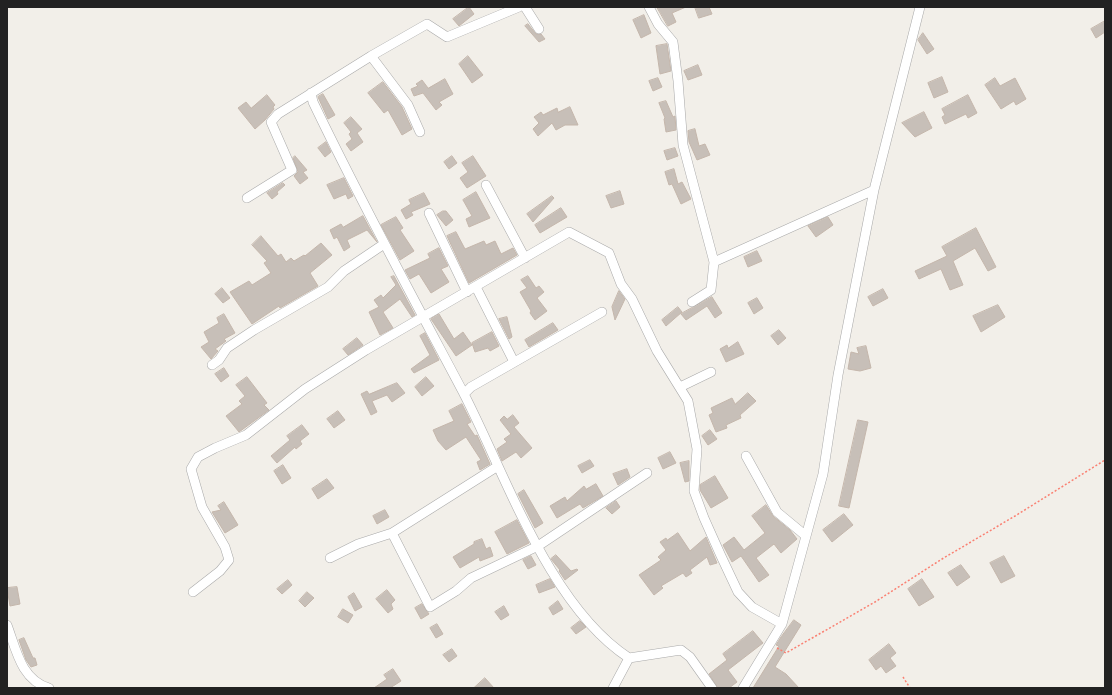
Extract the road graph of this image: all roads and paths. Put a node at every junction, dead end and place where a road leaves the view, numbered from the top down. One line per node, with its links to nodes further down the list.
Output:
1 (519, 7): 6 (street)
2 (525, 7): 5 (street)
3 (649, 7): 15 (street)
4 (920, 7): 10 (street)
5 (539, 29)
6 (371, 56): 7 (street); 8 (street)
7 (311, 93): 11 (street); 13 (street)
8 (420, 132)
9 (486, 184): 14 (street)
10 (874, 190): 15 (street); 31 (street)
11 (247, 198)
12 (429, 213): 17 (street)
13 (384, 244): 20 (street); 22 (street)
14 (525, 258): 16 (street); 24 (street)
15 (714, 262): 18 (street)
16 (476, 287): 17 (street); 21 (street)
17 (467, 292): 20 (street)
18 (692, 302)
19 (602, 312): 21 (street)
20 (423, 318): 25 (street); 34 (street)
21 (514, 362): 25 (street)
22 (212, 365)
23 (711, 372): 24 (street)
24 (680, 387): 35 (street)
25 (464, 394): 28 (street)
26 (746, 456): 31 (street)
27 (1105, 460): 37 (path)
28 (498, 466): 30 (street); 32 (street)
29 (647, 473): 32 (street)
30 (392, 533): 32 (street); 33 (street)
31 (806, 536): 35 (street)
32 (538, 546): 38 (street)
33 (330, 558)
34 (193, 592)
35 (782, 624): 37 (street)
36 (7, 625): 40 (street)
37 (770, 644): 43 (street)
38 (629, 658): 41 (street); 42 (street)
39 (903, 677): 44 (path)
40 (49, 688)
41 (613, 688)
42 (712, 688)
43 (743, 688)
44 (910, 688)

